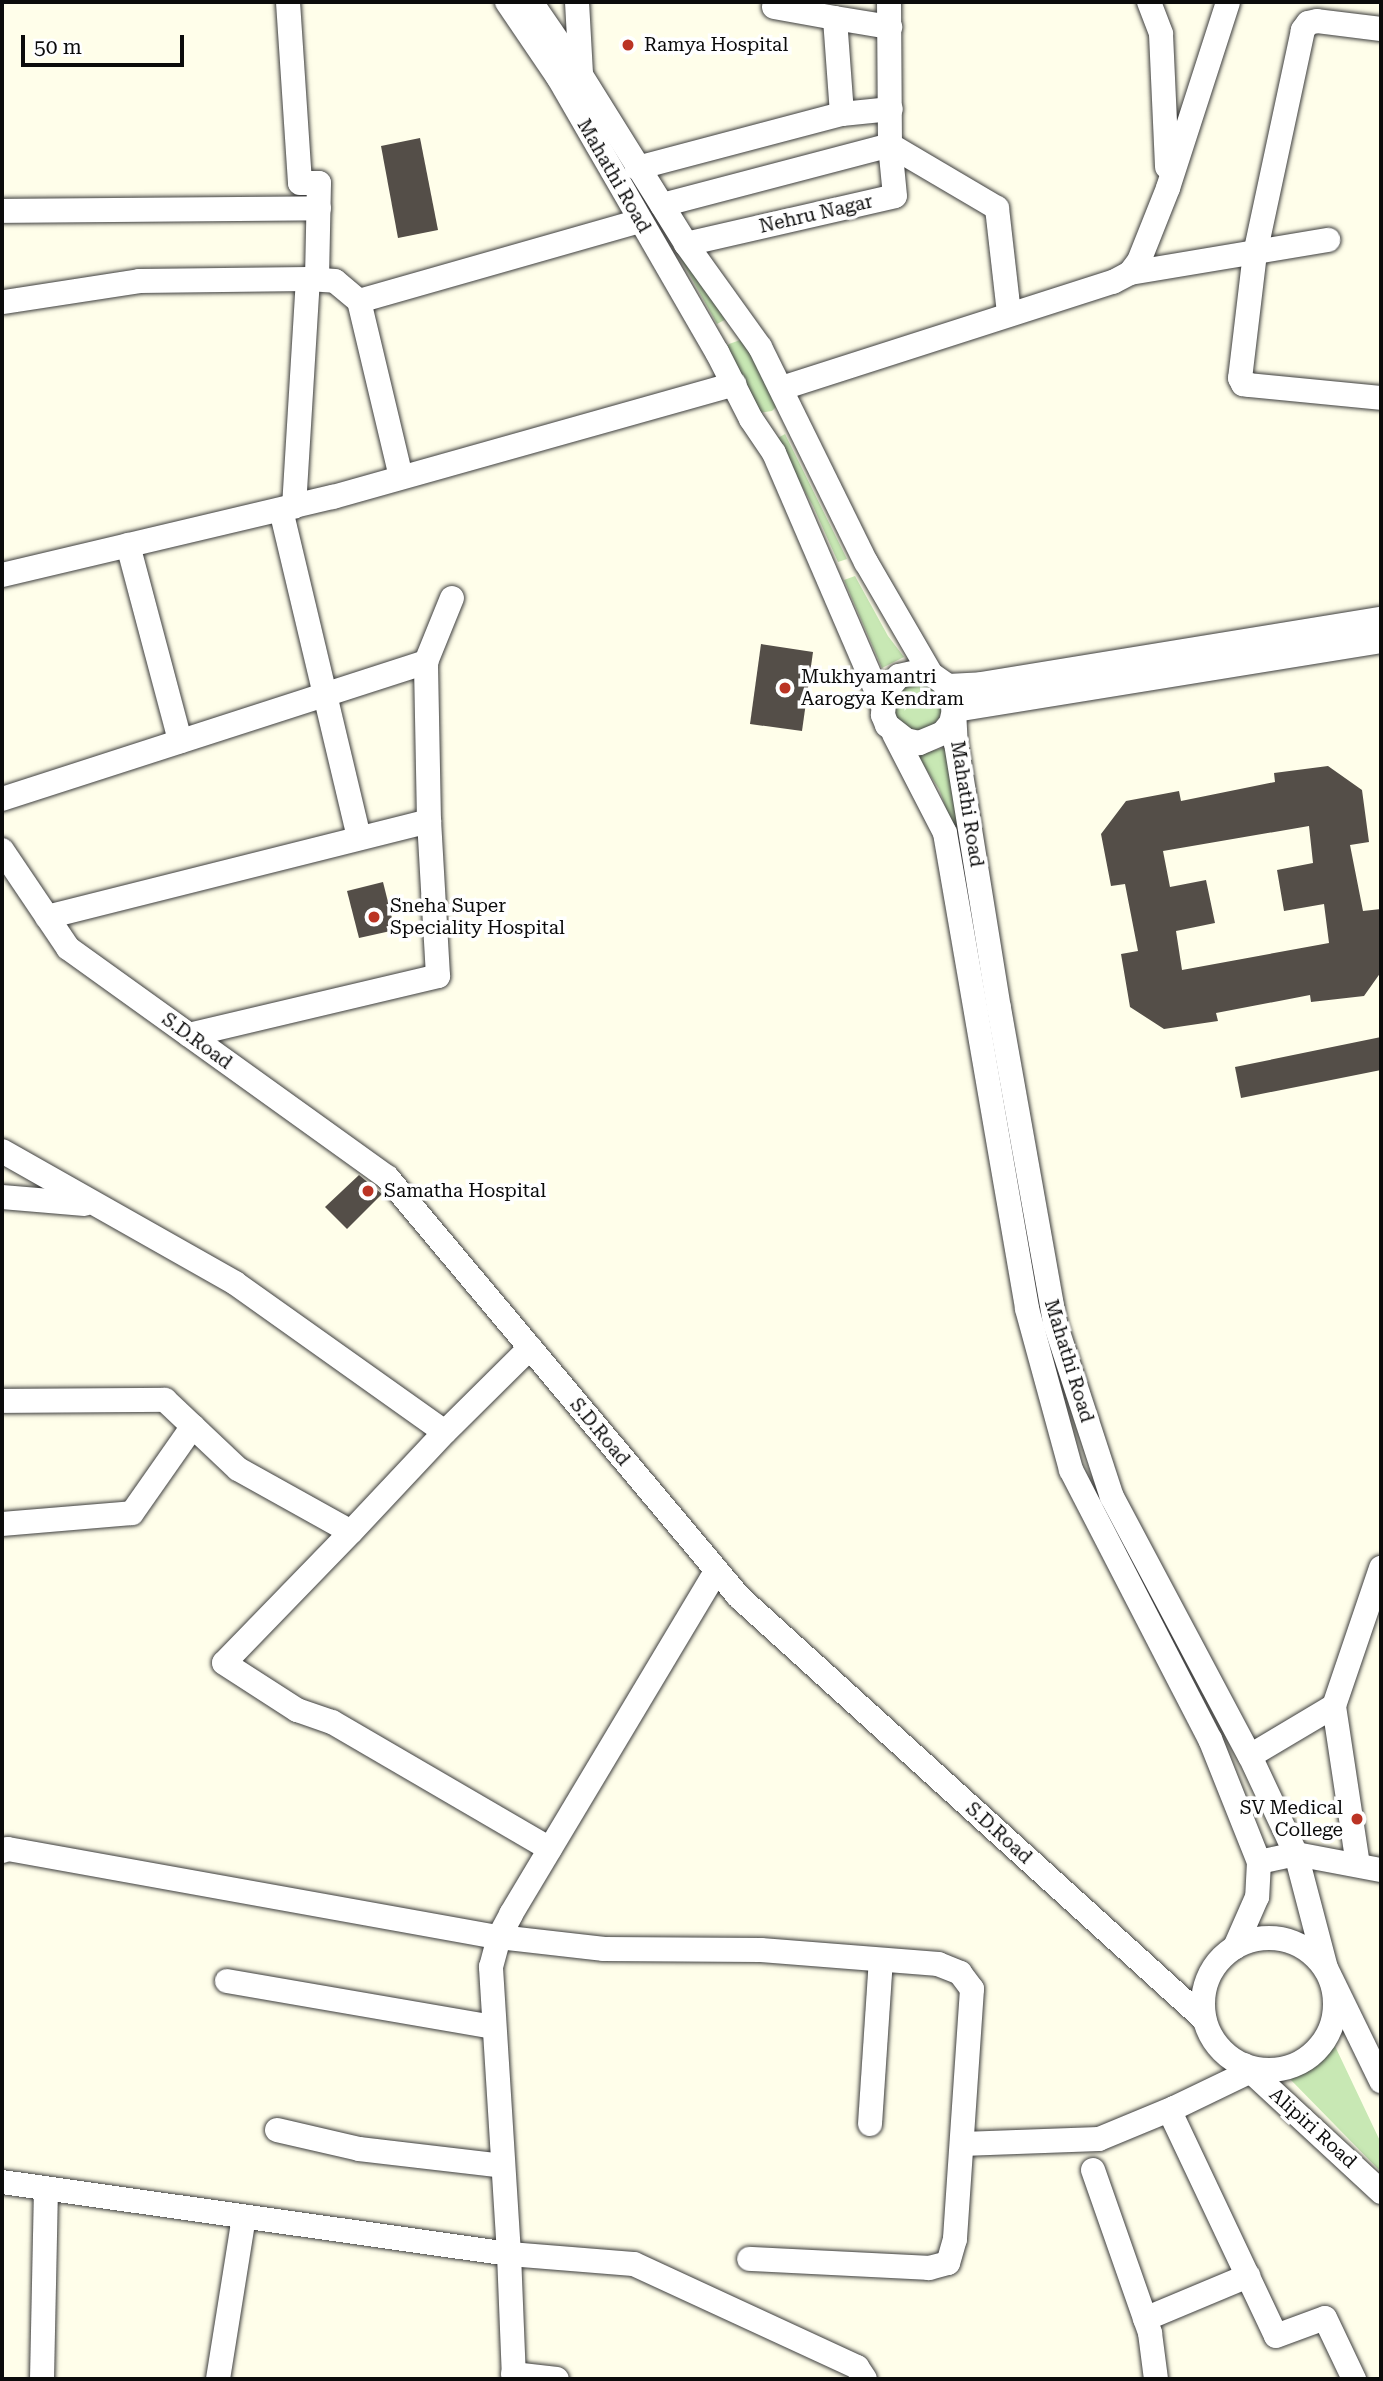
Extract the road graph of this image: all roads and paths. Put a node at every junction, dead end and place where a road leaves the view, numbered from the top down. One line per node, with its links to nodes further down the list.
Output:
1 (288, 2): 18 (street)
2 (507, 2): 20 (street, Mahathi Road)
3 (531, 2): 12 (street, Mahathi Road)
4 (577, 2): 12 (street)
5 (889, 2): 10 (street)
6 (1149, 2): 16 (street)
7 (1228, 2): 16 (street)
8 (774, 7): 9 (street)
9 (835, 19): 10 (street); 13 (street)
10 (890, 27): 14 (street)
11 (1381, 29): 23 (street)
12 (581, 75): 15 (street, Mahathi Road)
13 (842, 114): 14 (street); 15 (street)
14 (891, 127): 17 (street); 22 (street, Nehru Nagar); 28 (street)
15 (637, 168): 17 (street, Mahathi Road)
16 (1168, 188): 24 (street)
17 (662, 205): 22 (street, Mahathi Road)
18 (319, 208): 19 (street); 25 (street)
19 (2, 211)
20 (640, 221): 26 (street); 30 (street, Mahathi Road)
21 (1328, 240): 23 (street)
22 (686, 244): 29 (street, Mahathi Road)
23 (1255, 253): 24 (street); 33 (street)
24 (1130, 273): 28 (street)
25 (313, 279): 26 (street); 27 (street); 36 (street)
26 (359, 301): 35 (street)
27 (4, 302)
28 (1009, 314): 32 (street)
29 (753, 337): 30 (street); 32 (street, Mahathi Road)
30 (716, 352): 31 (street, Mahathi Road)
31 (734, 384): 34 (street, Mahathi Road); 35 (street)
32 (786, 397): 34 (street); 38 (street, Mahathi Road)
33 (1381, 398)
34 (751, 419): 40 (street, Mahathi Road)
35 (401, 477): 36 (street)
36 (288, 508): 37 (street); 46 (street)
37 (128, 545): 39 (street); 49 (street)
38 (866, 562): 40 (street); 45 (street, Mahathi Road)
39 (2, 575)
40 (830, 578): 47 (street, Mahathi Road)
41 (452, 598): 44 (street)
42 (1381, 618): 45 (street)
43 (1381, 641): 45 (street)
44 (426, 662): 46 (street); 51 (street)
45 (945, 690): 47 (street); 48 (street, Mahathi Road); 59 (street, Mahathi Road)
46 (325, 694): 49 (street); 52 (street)
47 (882, 704): 48 (street, Mahathi Road)
48 (894, 734): 60 (street, Mahathi Road)
49 (180, 741): 50 (street)
50 (2, 799)
51 (429, 821): 52 (street); 55 (street)
52 (359, 838): 54 (street)
53 (2, 850): 54 (street, S.D.Road)
54 (47, 917): 55 (street, S.D.Road)
55 (189, 1035): 61 (street, S.D.Road)
56 (2, 1151): 58 (street)
57 (2, 1197): 58 (street)
58 (90, 1204): 64 (street)
59 (1051, 1303): 60 (street); 70 (street, Mahathi Road)
60 (1027, 1309): 74 (street, Mahathi Road)
61 (530, 1348): 64 (street); 68 (street, S.D.Road)
62 (2, 1401): 63 (street)
63 (193, 1426): 65 (street); 66 (street)
64 (445, 1432): 66 (street)
65 (2, 1524)
66 (351, 1532): 71 (street)
67 (1381, 1568): 69 (street)
68 (716, 1571): 71 (street); 81 (street, S.D.Road)
69 (1334, 1706): 70 (street); 75 (street)
70 (1250, 1756): 73 (street, Mahathi Road)
71 (550, 1849): 76 (street)
72 (2, 1851): 76 (street)
73 (1296, 1854): 74 (street); 75 (street); 79 (street, Mahathi Road)
74 (1259, 1862): 77 (street, Mahathi Road)
75 (1370, 1867)
76 (499, 1937): 78 (street); 82 (street)
77 (1235, 1947): 79 (street); 81 (street)
78 (881, 1960): 86 (street); 88 (street)
79 (1326, 1968): 83 (street); 84 (street)
80 (227, 1980): 82 (street)
81 (1204, 2019): 83 (street)
82 (493, 2026): 89 (street)
83 (1247, 2068): 85 (street); 93 (street, Alipiri Road)
84 (1381, 2081)
85 (1174, 2108): 88 (street); 97 (street)
86 (870, 2124)
87 (277, 2130): 89 (street)
88 (962, 2144): 96 (street)
89 (503, 2166): 95 (street)
90 (1093, 2170): 98 (street)
91 (2, 2182): 92 (street)
92 (46, 2189): 94 (street); 100 (street)
93 (1381, 2192)
94 (244, 2217): 95 (street); 101 (street)
95 (509, 2254): 99 (street); 103 (street)
96 (749, 2259)
97 (1248, 2276): 98 (street); 105 (street)
98 (1145, 2319): 104 (street)
99 (513, 2376): 102 (street)
100 (42, 2379)
101 (218, 2379)
102 (557, 2379)
103 (865, 2379)
104 (1156, 2379)
105 (1354, 2379)

